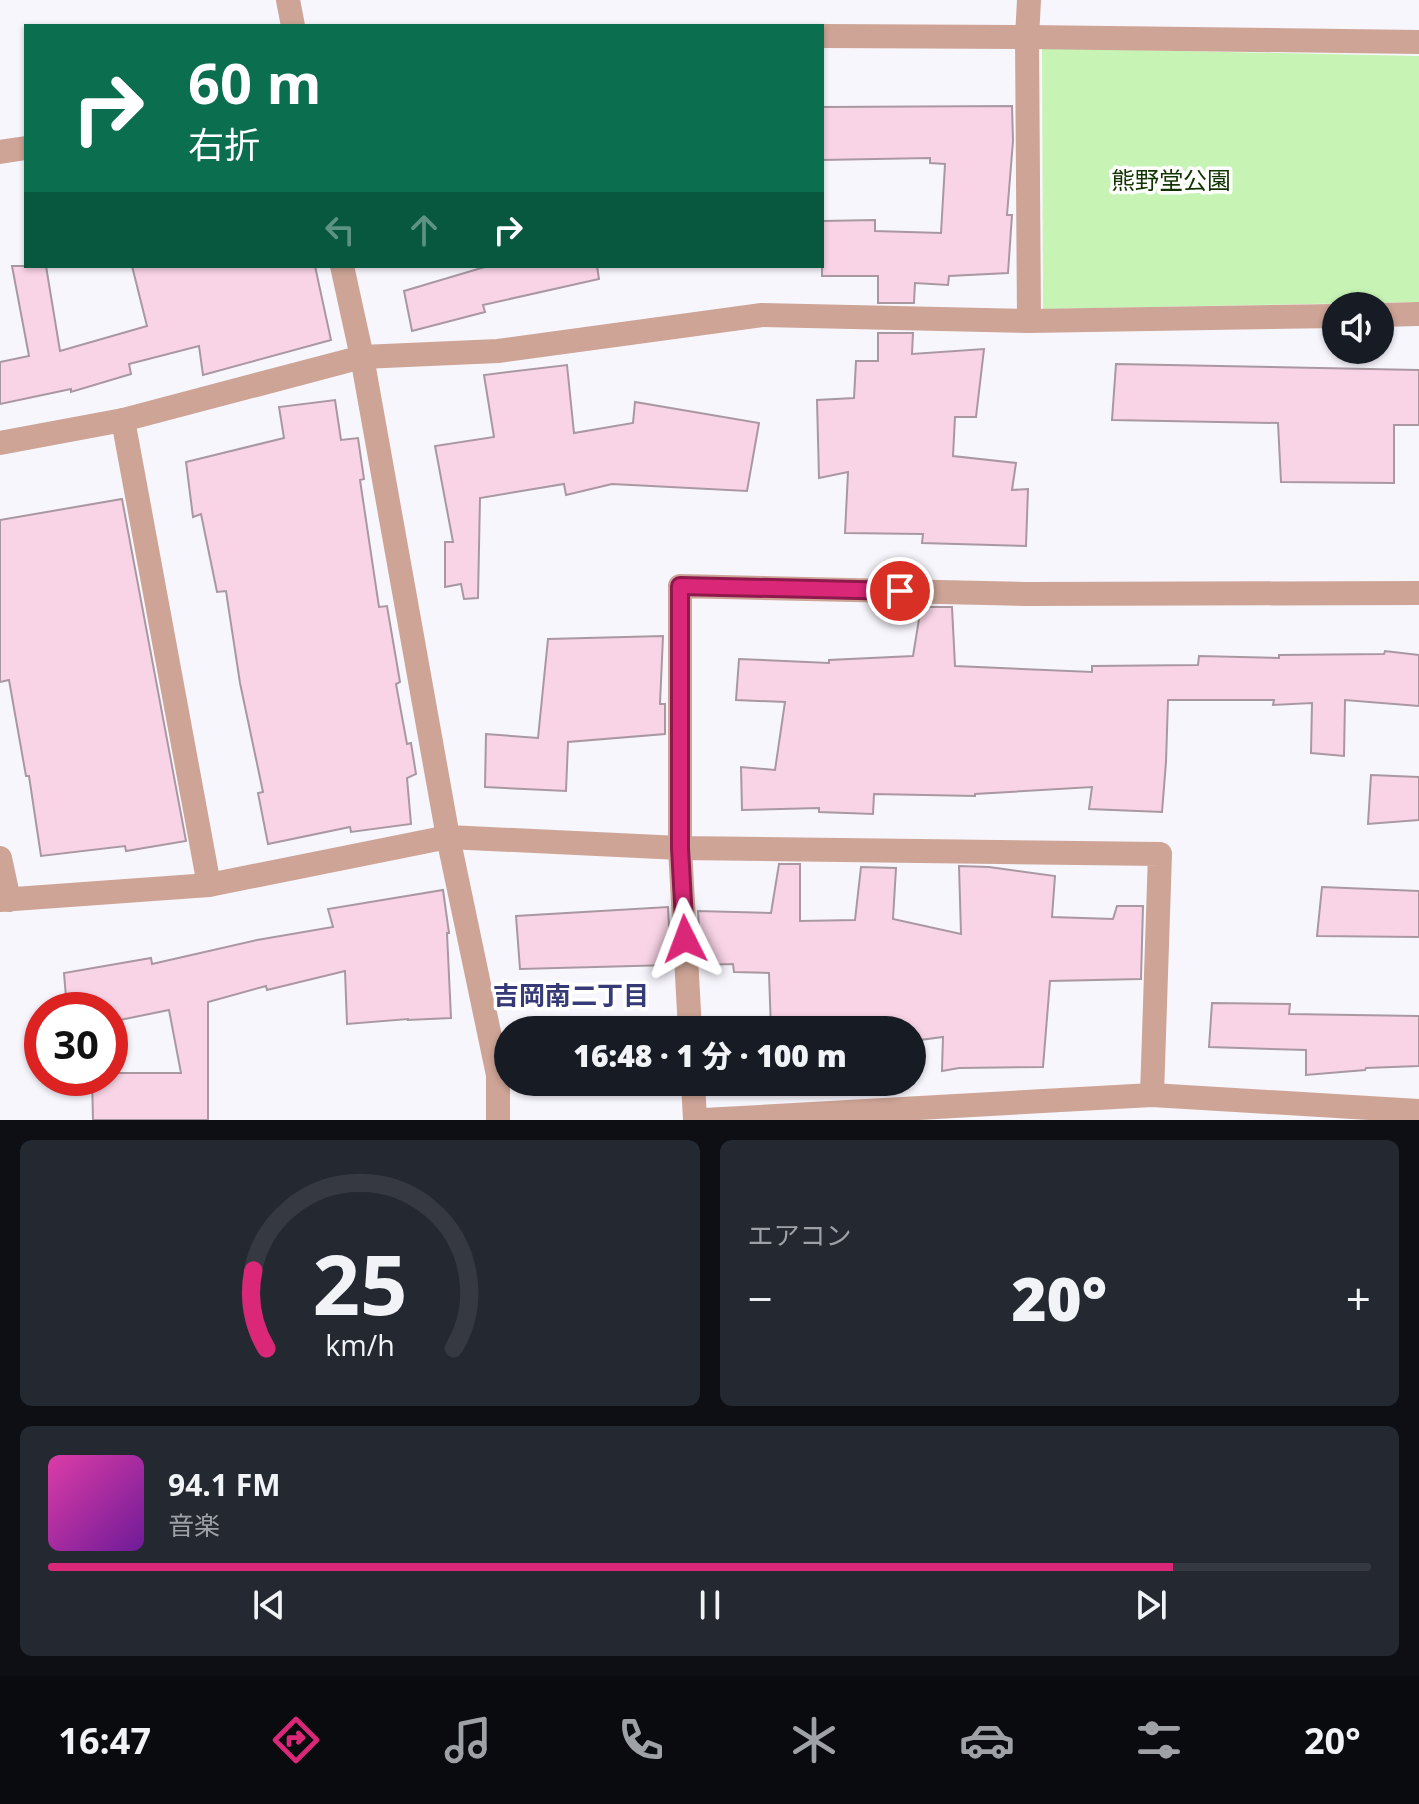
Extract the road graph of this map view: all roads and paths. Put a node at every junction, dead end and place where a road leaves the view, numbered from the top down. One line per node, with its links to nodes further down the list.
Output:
1 (288, 0): 3 (street)
2 (1029, 0): 5 (street)
3 (293, 24)
4 (824, 36): 5 (street)
5 (1027, 37): 6 (street); 13 (street)
6 (1419, 42)
7 (24, 148): 8 (street)
8 (0, 152)
9 (342, 268): 14 (street)
10 (1419, 314): 11 (street)
11 (1394, 315)
12 (1322, 316): 13 (street)
13 (1029, 321): 14 (street)
14 (362, 357): 15 (street); 18 (street)
15 (123, 420): 16 (street); 21 (street)
16 (0, 443)
17 (1419, 593): 19 (street)
18 (448, 837): 19 (street); 21 (street); 27 (street)
19 (680, 848): 23 (street); 24 (street)
20 (0, 858): 22 (street)
21 (209, 885): 22 (street)
22 (4, 900)
23 (689, 1016)
24 (1152, 1095): 26 (street); 29 (street)
25 (694, 1096): 28 (street)
26 (1419, 1111)
27 (498, 1120)
28 (695, 1120)
29 (704, 1120)

